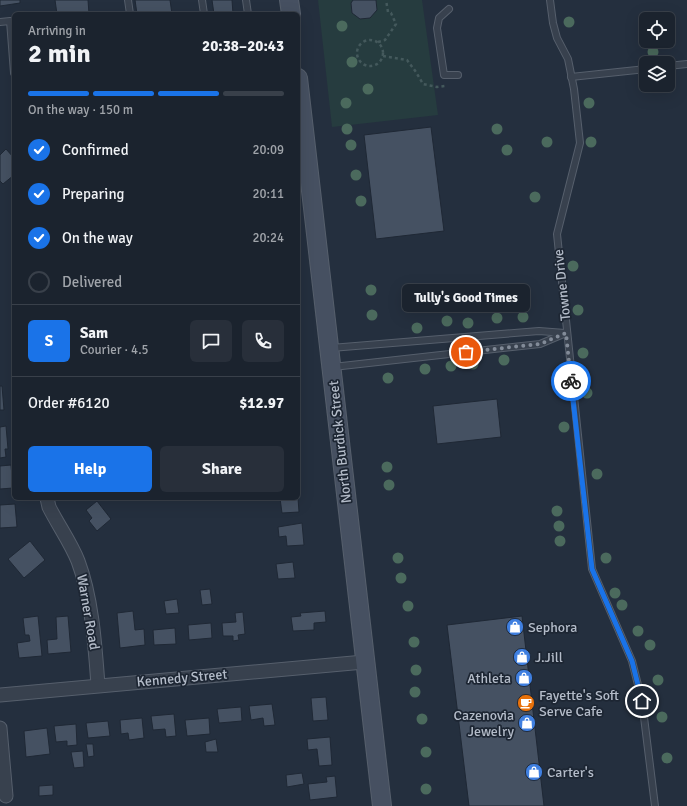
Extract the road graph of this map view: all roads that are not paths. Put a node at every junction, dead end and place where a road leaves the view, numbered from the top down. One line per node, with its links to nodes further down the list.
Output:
1 (128, 0): 7 (lane)
2 (202, 0): 8 (lane)
3 (246, 0): 9 (lane)
4 (289, 0): 10 (street)
5 (550, 0): 17 (lane, Towne Drive)
6 (449, 9): 16 (lane)
7 (130, 12)
8 (204, 12)
9 (248, 12)
10 (291, 12)
11 (0, 22): 12 (lane)
12 (12, 48)
13 (687, 64): 14 (lane)
14 (675, 65)
15 (639, 70): 17 (lane)
16 (458, 75)
17 (571, 77): 20 (lane, Towne Drive)
18 (300, 112): 19 (street, North Burdick Street)
19 (303, 164): 21 (street, North Burdick Street)
20 (566, 333): 21 (lane); 22 (lane); 30 (lane, Towne Drive)
21 (330, 348): 22 (street, North Burdick Street)
22 (332, 367): 24 (street, North Burdick Street)
23 (47, 500): 25 (street, Warner Road)
24 (364, 662): 25 (street, Kennedy Street); 29 (street, North Burdick Street)
25 (98, 685): 26 (street, Kennedy Street)
26 (0, 695)
27 (0, 728): 28 (street)
28 (6, 796)
29 (382, 806)
30 (655, 806)

